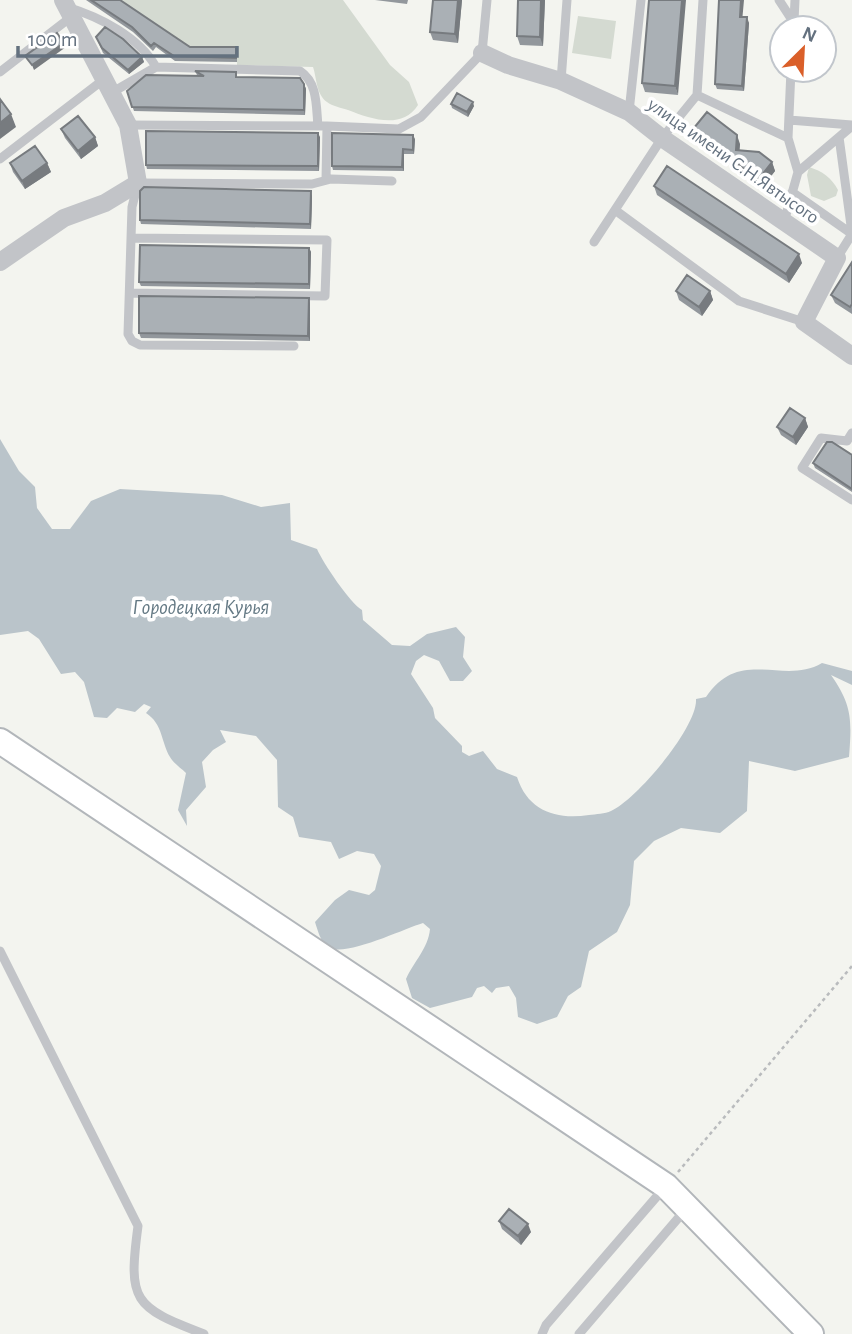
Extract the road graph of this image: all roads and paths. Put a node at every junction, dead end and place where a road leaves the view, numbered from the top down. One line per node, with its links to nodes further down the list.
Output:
1 (487, 0): 6 (lane)
2 (566, 0): 9 (lane)
3 (641, 0): 13 (lane)
4 (703, 0): 12 (lane)
5 (67, 8): 7 (lane); 8 (lane); 11 (street)
6 (482, 53): 9 (street, улица имени С.Н.Явтысого); 17 (lane)
7 (156, 67): 11 (lane); 17 (lane)
8 (0, 72)
9 (561, 80): 13 (street, улица имени С.Н.Явтысого)
10 (790, 84): 14 (lane)
11 (107, 87): 15 (street); 21 (lane)
12 (697, 95): 19 (lane); 20 (lane)
13 (629, 112): 19 (street, улица имени С.Н.Явтысого)
14 (789, 120): 16 (lane); 20 (lane)
15 (128, 125): 17 (lane); 25 (street)
16 (852, 125): 18 (lane)
17 (322, 126): 23 (lane)
18 (839, 136): 22 (lane); 29 (lane)
19 (662, 138): 27 (lane); 28 (street, улица имени С.Н.Явтысого)
20 (788, 138): 22 (lane)
21 (0, 159)
22 (798, 172): 26 (lane)
23 (326, 180): 24 (lane); 25 (lane)
24 (392, 181)
25 (138, 183): 30 (lane); 33 (street)
26 (792, 192): 28 (lane); 29 (lane)
27 (615, 210): 31 (lane); 35 (lane)
28 (784, 223): 32 (street, улица имени С.Н.Явтысого)
29 (852, 234): 32 (lane)
30 (131, 237): 34 (lane); 34 (lane)
31 (594, 242)
32 (838, 258): 35 (street)
33 (0, 262)
34 (130, 293): 36 (lane)
35 (803, 322): 37 (street)
36 (294, 346)
37 (852, 356)
38 (850, 440): 39 (lane)
39 (852, 500)
40 (0, 741): 43 (main road)
41 (0, 951): 45 (lane)
42 (852, 966): 43 (path)
43 (666, 1186): 44 (main road); 46 (lane)
44 (688, 1208): 47 (lane); 48 (main road)
45 (204, 1334)
46 (542, 1334)
47 (579, 1334)
48 (811, 1334)

